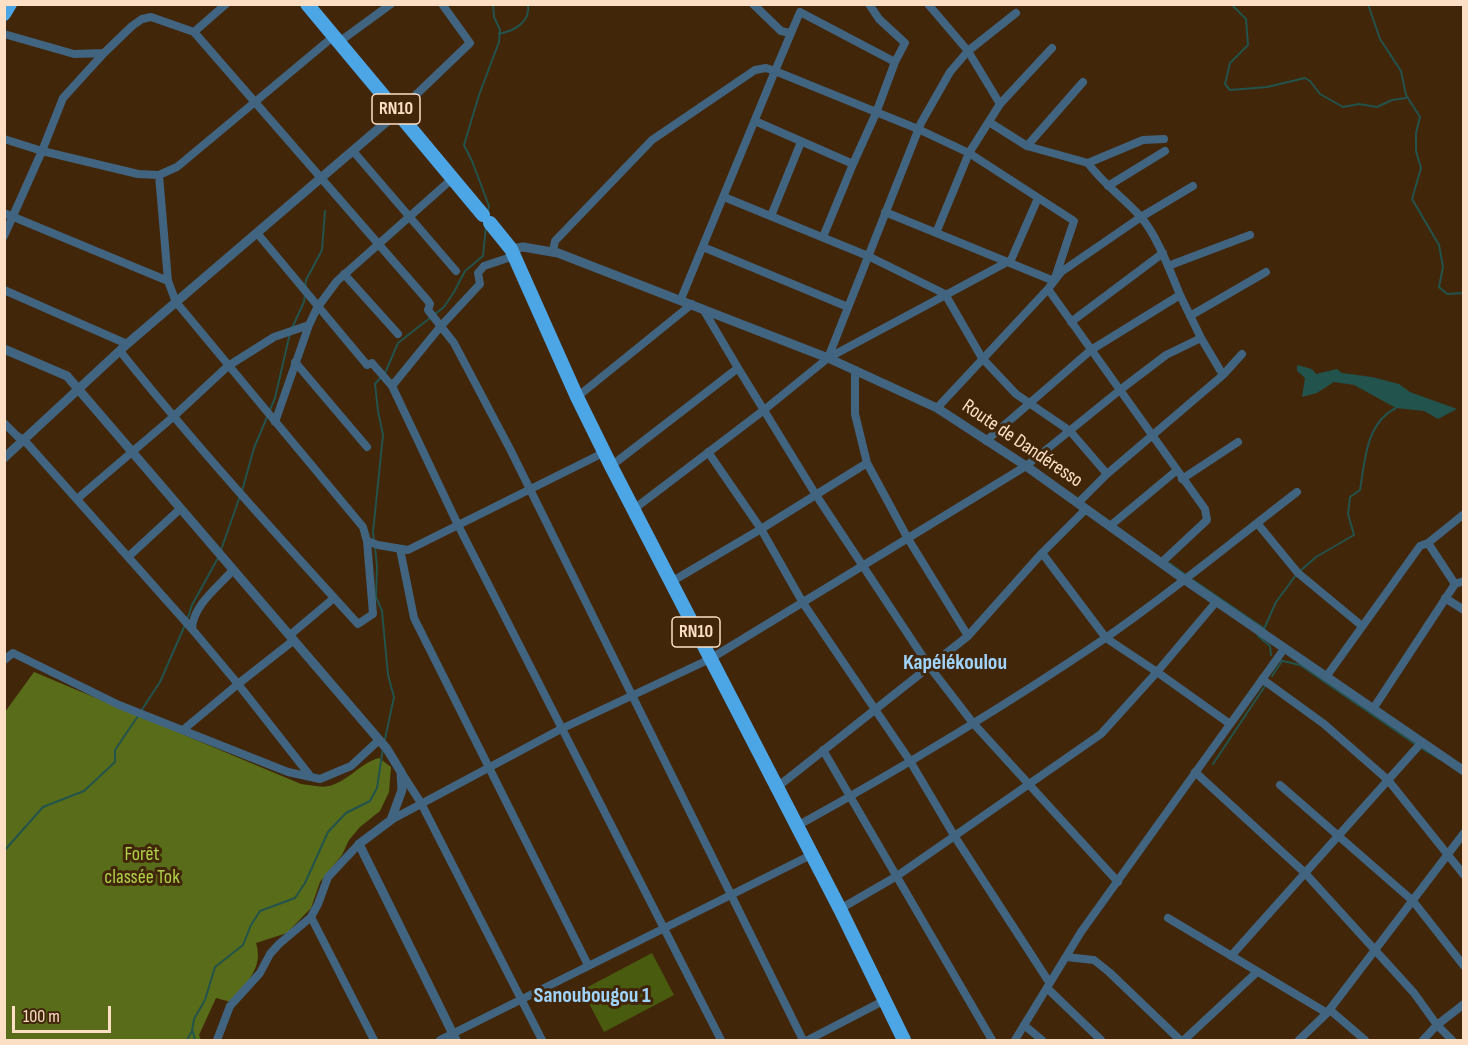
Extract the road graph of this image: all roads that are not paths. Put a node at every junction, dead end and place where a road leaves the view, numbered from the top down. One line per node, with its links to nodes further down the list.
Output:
1 (10, 4): 10 (highway)
2 (226, 4): 11 (street)
3 (307, 4): 14 (highway, RN10)
4 (391, 4): 14 (street)
5 (442, 4): 23 (street)
6 (753, 4): 12 (street)
7 (869, 4): 18 (street)
8 (928, 4): 16 (street)
9 (1016, 13): 16 (street)
10 (4, 14)
11 (194, 32): 17 (street); 21 (street)
12 (790, 33): 18 (street); 19 (street)
13 (4, 34): 17 (street)
14 (336, 39): 21 (street); 23 (highway, RN10)
15 (1052, 48): 22 (street)
16 (968, 51): 22 (street); 27 (street)
17 (104, 53): 32 (street)
18 (895, 62): 24 (street)
19 (775, 71): 24 (street); 25 (street); 59 (street)
20 (1083, 82): 31 (street)
21 (255, 102): 38 (street); 40 (street)
22 (1000, 104): 26 (street)
23 (398, 112): 33 (street); 39 (highway, RN10)
24 (876, 113): 27 (street); 37 (street)
25 (755, 121): 30 (street); 43 (street)
26 (989, 122): 31 (street); 35 (street)
27 (918, 129): 35 (street); 45 (street)
28 (4, 139): 32 (street)
29 (1164, 139): 36 (street)
30 (801, 142): 37 (street); 47 (street)
31 (1027, 146): 36 (street)
32 (42, 151): 38 (street); 48 (street)
33 (353, 151): 40 (street); 49 (street)
34 (1165, 151): 41 (street)
35 (969, 153): 44 (street); 52 (street)
36 (1088, 163): 41 (street)
37 (853, 164): 55 (street)
38 (159, 175): 67 (street)
39 (453, 178): 49 (street); 58 (highway, RN10)
40 (321, 179): 51 (street); 56 (street)
41 (1108, 186): 50 (street)
42 (1193, 186): 50 (street)
43 (724, 196): 47 (street); 57 (street)
44 (1038, 198): 62 (street); 68 (street)
45 (885, 212): 52 (street); 61 (street)
46 (4, 213): 48 (street)
47 (771, 216): 55 (street)
48 (14, 217): 54 (street); 67 (street)
49 (410, 217): 56 (street); 64 (street)
50 (1141, 217): 60 (street); 68 (street)
51 (257, 233): 74 (street); 77 (street)
52 (936, 233): 62 (street)
53 (1250, 235): 63 (street)
54 (4, 236)
55 (823, 237): 61 (street)
56 (378, 245): 66 (street); 81 (street)
57 (703, 247): 73 (street); 76 (street)
58 (512, 252): 59 (street, Route de Dandéresso); 81 (street); 99 (highway, RN10)
59 (553, 252): 73 (street, Route de Dandéresso)
60 (1163, 253): 63 (street); 80 (street)
61 (868, 256): 71 (street); 76 (street)
62 (1007, 262): 68 (street); 71 (street)
63 (1168, 266): 72 (street)
64 (456, 271)
65 (1266, 272): 79 (street)
66 (344, 274): 77 (street); 83 (street)
67 (168, 281): 74 (street)
68 (1054, 281): 69 (street)
69 (1048, 289): 80 (street); 90 (street)
70 (4, 290): 85 (street)
71 (945, 294): 89 (street); 90 (street)
72 (1180, 295): 79 (street); 87 (street)
73 (681, 299): 75 (street, Route de Dandéresso)
74 (176, 302): 85 (street); 92 (street)
75 (692, 304): 78 (street, Route de Dandéresso); 99 (street)
76 (848, 307): 89 (street)
77 (317, 308): 82 (street); 96 (street)
78 (703, 309): 89 (street, Route de Dandéresso); 93 (street)
79 (1190, 316): 84 (street)
80 (1071, 322): 87 (street)
81 (438, 324): 96 (street); 122 (street)
82 (309, 325): 91 (street); 92 (street)
83 (398, 334)
84 (1201, 338): 95 (street); 98 (street)
85 (123, 347): 97 (street); 103 (street)
86 (4, 349): 97 (street)
87 (1091, 350): 98 (street); 100 (street)
88 (1242, 354): 95 (street)
89 (828, 358): 94 (street, Route de Dandéresso); 102 (street)
90 (982, 358): 100 (street); 101 (street)
91 (296, 362): 104 (street); 111 (street)
92 (228, 366): 103 (street); 104 (street)
93 (738, 368): 102 (street); 117 (street)
94 (855, 370): 101 (street, Route de Dandéresso); 116 (street)
95 (1223, 375): 107 (street)
96 (392, 386): 131 (street)
97 (79, 388): 108 (street); 112 (street)
98 (1120, 390): 106 (street); 107 (street)
99 (577, 397): 113 (highway, RN10)
100 (1029, 404): 106 (street); 109 (street)
101 (937, 408): 109 (street, Route de Dandéresso)
102 (764, 410): 114 (street); 124 (street)
103 (173, 417): 112 (street); 147 (street)
104 (275, 422): 135 (street)
105 (4, 423): 108 (street)
106 (1070, 431): 118 (street); 120 (street)
107 (1152, 436): 119 (street); 120 (street)
108 (24, 441): 115 (street); 125 (street)
109 (986, 441): 118 (street, Route de Dandéresso)
110 (1239, 442): 121 (street)
111 (367, 447)
112 (131, 452): 125 (street); 127 (street)
113 (605, 452): 117 (highway, RN10); 122 (street)
114 (708, 452): 128 (street); 133 (street)
115 (4, 458)
116 (867, 462): 124 (street); 134 (street)
117 (611, 466): 128 (highway, RN10)
118 (1026, 466): 126 (street, Route de Dandéresso); 134 (street)
119 (1176, 471): 121 (street); 132 (street)
120 (1107, 474): 126 (street)
121 (1182, 479): 140 (street)
122 (530, 489): 131 (street); 165 (street)
123 (1297, 492): 130 (street)
124 (816, 495): 133 (street); 141 (street)
125 (77, 499): 139 (street)
126 (1082, 506): 132 (street, Route de Dandéresso); 138 (street)
127 (180, 509): 139 (street); 142 (street)
128 (634, 509): 145 (highway, RN10)
129 (1464, 514): 136 (street)
130 (1257, 523): 143 (street); 152 (street)
131 (458, 525): 137 (street); 170 (street)
132 (1110, 526): 140 (street, Route de Dandéresso)
133 (761, 529): 145 (street); 150 (street)
134 (908, 537): 141 (street); 154 (street)
135 (372, 543): 137 (street); 147 (street)
136 (1428, 543): 146 (street); 152 (street)
137 (400, 549): 176 (street)
138 (1042, 553): 154 (street); 156 (street)
139 (128, 557): 153 (street)
140 (1161, 563): 143 (street, Route de Dandéresso)
141 (862, 566): 150 (street); 160 (street)
142 (233, 570): 153 (street); 155 (street)
143 (1185, 580): 149 (street, Route de Dandéresso); 156 (street)
144 (1464, 581): 146 (street)
145 (671, 582): 158 (highway, RN10)
146 (1455, 584): 148 (street)
147 (334, 598): 155 (street)
148 (1445, 598): 151 (street); 167 (street)
149 (1216, 602): 157 (street, Route de Dandéresso); 161 (street)
150 (803, 603): 158 (street); 166 (street)
151 (1464, 610)
152 (1362, 626): 162 (street)
153 (192, 629): 164 (street)
154 (968, 636): 160 (street)
155 (292, 637): 164 (street); 173 (street)
156 (1106, 638): 161 (street); 168 (street)
157 (1284, 649): 162 (street, Route de Dandéresso); 163 (street)
158 (710, 659): 165 (street); 184 (highway, RN10)
159 (4, 660): 171 (street)
160 (929, 666): 166 (street); 168 (street)
161 (1157, 672): 169 (street); 183 (street)
162 (1326, 677): 167 (street, Route de Dandéresso)
163 (1262, 679): 169 (street); 181 (street)
164 (238, 684): 171 (street); 180 (street)
165 (631, 697): 170 (street); 199 (street)
166 (873, 709): 174 (street); 175 (street)
167 (1373, 709): 172 (street, Route de Dandéresso)
168 (973, 723): 175 (street); 183 (street)
169 (1230, 724): 179 (street)
170 (561, 729): 176 (street); 204 (street)
171 (183, 730): 180 (street)
172 (1422, 742): 177 (street, Route de Dandéresso); 181 (street)
173 (382, 744): 178 (street); 180 (street)
174 (823, 750): 184 (street); 185 (street)
175 (910, 761): 185 (street); 191 (street)
176 (489, 766): 186 (street); 208 (street)
177 (1464, 771)
178 (401, 772): 186 (street); 187 (street)
179 (1195, 772): 195 (street); 198 (street)
180 (310, 777)
181 (1388, 780): 190 (street); 194 (street)
182 (1280, 785): 190 (street)
183 (1029, 786): 191 (street); 198 (street)
184 (776, 788): 188 (highway, RN10)
185 (850, 796): 188 (street); 197 (street)
186 (421, 803): 187 (street); 212 (street)
187 (391, 820): 192 (street)
188 (796, 826): 193 (highway, RN10)
189 (1464, 833): 194 (street)
190 (1338, 836): 195 (street); 200 (street)
191 (955, 837): 197 (street); 211 (street)
192 (359, 844): 202 (street); 218 (street)
193 (811, 855): 199 (street); 201 (highway, RN10)
194 (1447, 855): 196 (street); 200 (street)
195 (1305, 873): 205 (street); 206 (street)
196 (1464, 875)
197 (897, 876): 201 (street); 226 (street)
198 (1118, 882): 207 (street)
199 (731, 896): 204 (street); 224 (street)
200 (1413, 901): 205 (street); 209 (street)
201 (840, 909): 213 (highway, RN10)
202 (311, 917): 219 (street); 220 (street)
203 (1168, 918): 206 (street)
204 (663, 928): 208 (street); 223 (street)
205 (1375, 949): 215 (street); 217 (street)
206 (1231, 956): 210 (street)
207 (1066, 957): 211 (street); 230 (street)
208 (588, 965): 212 (street)
209 (1464, 966)
210 (1257, 972): 215 (street); 230 (street)
211 (1048, 985): 216 (street); 229 (street)
212 (521, 1000): 218 (street); 222 (street)
213 (885, 1000): 224 (street); 225 (highway, RN10)
214 (1464, 1004): 217 (street)
215 (1329, 1012): 231 (street); 232 (street)
216 (1024, 1025): 227 (street); 228 (street)
217 (1437, 1025): 233 (street); 234 (street)
218 (454, 1037): 221 (street)
219 (218, 1041)
220 (374, 1041)
221 (440, 1041)
222 (542, 1041)
223 (721, 1041)
224 (805, 1041)
225 (904, 1041)
226 (992, 1041)
227 (1015, 1041)
228 (1042, 1041)
229 (1101, 1041)
230 (1182, 1041)
231 (1299, 1041)
232 (1365, 1041)
233 (1423, 1041)
234 (1452, 1041)

